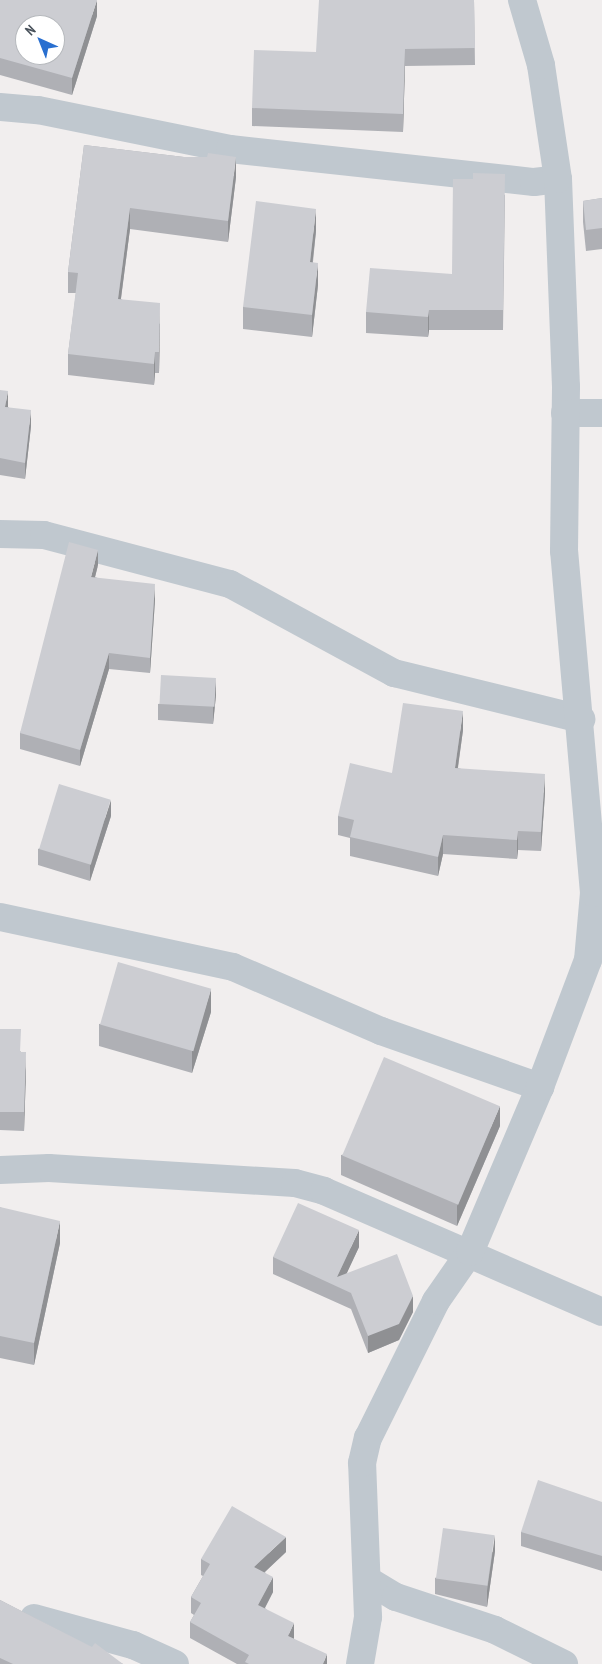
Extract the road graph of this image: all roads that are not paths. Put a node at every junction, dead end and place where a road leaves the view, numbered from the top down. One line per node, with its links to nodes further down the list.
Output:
1 (522, 0): 3 (street)
2 (0, 107): 3 (street)
3 (558, 179): 5 (street)
4 (602, 412): 5 (street)
5 (565, 413): 7 (street)
6 (0, 534): 7 (street)
7 (581, 719): 9 (street)
8 (0, 917): 9 (street)
9 (540, 1087): 11 (street)
10 (0, 1170): 11 (street)
11 (470, 1252): 12 (street); 13 (street)
12 (602, 1312)
13 (369, 1581): 16 (street); 17 (street)
14 (34, 1618): 15 (street)
15 (175, 1664)
16 (360, 1664)
17 (564, 1664)

